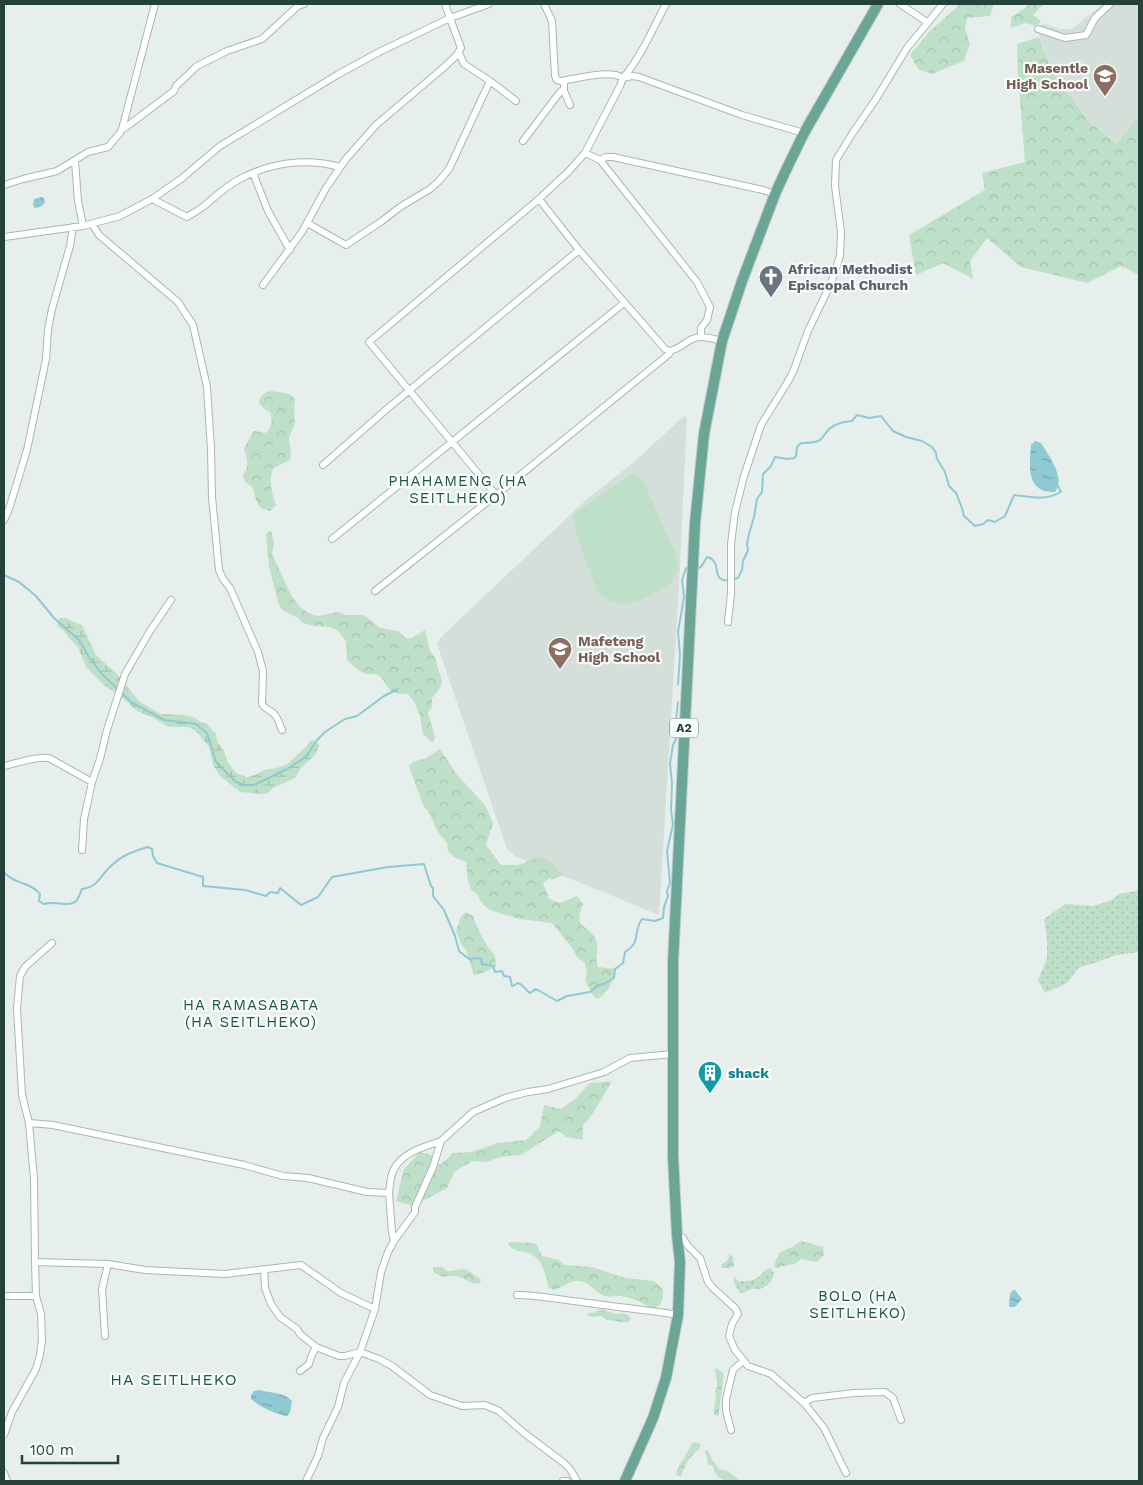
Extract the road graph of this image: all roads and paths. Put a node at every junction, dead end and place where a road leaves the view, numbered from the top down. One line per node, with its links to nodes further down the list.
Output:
1 (155, 4): 21 (street)
2 (304, 4): 21 (street)
3 (445, 4): 11 (street)
4 (489, 4): 11 (street)
5 (544, 4): 16 (street)
6 (666, 4): 15 (street)
7 (878, 4): 22 (main road, A2)
8 (900, 4): 12 (street)
9 (943, 4): 12 (street)
10 (1110, 4): 13 (street)
11 (450, 18): 14 (street); 31 (street)
12 (927, 22): 53 (street)
13 (1038, 29)
14 (459, 52): 17 (street); 27 (street)
15 (623, 78): 16 (street); 22 (street); 24 (street)
16 (564, 80): 18 (street)
17 (490, 81): 19 (street); 33 (street)
18 (564, 90): 20 (street); 23 (street)
19 (516, 101)
20 (570, 105)
21 (122, 128): 25 (street)
22 (804, 133): 30 (main road, A2)
23 (523, 141)
24 (585, 153): 26 (street); 32 (street)
25 (75, 160): 29 (street); 35 (street)
26 (600, 160): 30 (street); 42 (street)
27 (340, 167): 28 (street); 33 (street)
28 (253, 173): 31 (street); 38 (street)
29 (4, 185)
30 (776, 194): 43 (main road, A2)
31 (152, 199): 34 (street)
32 (539, 199): 39 (street); 45 (street)
33 (307, 223): 38 (street)
34 (92, 224): 35 (street); 54 (street)
35 (83, 226): 36 (street)
36 (73, 227): 37 (street); 49 (street)
37 (4, 237)
38 (290, 250): 40 (street)
39 (579, 250): 41 (street); 45 (street)
40 (263, 285)
41 (624, 303): 44 (street); 46 (street)
42 (701, 336): 43 (street); 44 (street)
43 (722, 341): 59 (main road, A2)
44 (670, 352): 48 (street)
45 (410, 391): 46 (street); 47 (street)
46 (452, 442): 48 (street); 50 (street)
47 (323, 465)
48 (496, 495): 51 (street)
49 (4, 520)
50 (332, 539)
51 (375, 591)
52 (171, 600): 56 (street)
53 (728, 622)
54 (282, 730)
55 (4, 766): 56 (street)
56 (92, 782): 57 (street)
57 (82, 850)
58 (52, 943): 60 (street)
59 (673, 1054): 61 (street); 63 (main road, A2)
60 (29, 1123): 62 (street); 65 (street)
61 (441, 1141): 62 (street); 64 (street)
62 (389, 1193): 64 (street)
63 (677, 1235): 72 (main road, A2); 76 (street)
64 (394, 1241): 71 (street)
65 (35, 1262): 66 (street); 70 (street)
66 (108, 1264): 67 (street); 73 (street)
67 (264, 1269): 71 (street); 74 (street)
68 (517, 1295): 72 (street)
69 (4, 1296): 70 (street)
70 (36, 1296): 81 (street)
71 (375, 1310): 75 (street)
72 (678, 1315): 89 (main road, A2)
73 (105, 1336)
74 (316, 1347): 75 (street); 77 (street)
75 (360, 1352): 85 (street); 88 (street)
76 (743, 1361): 78 (street); 80 (street)
77 (300, 1371)
78 (804, 1403): 79 (street); 83 (street)
79 (901, 1420)
80 (731, 1430)
81 (4, 1435)
82 (4, 1473): 84 (street)
83 (846, 1473)
84 (7, 1481)
85 (306, 1481)
86 (563, 1481): 87 (street)
87 (567, 1481)
88 (576, 1481)
89 (625, 1481)

